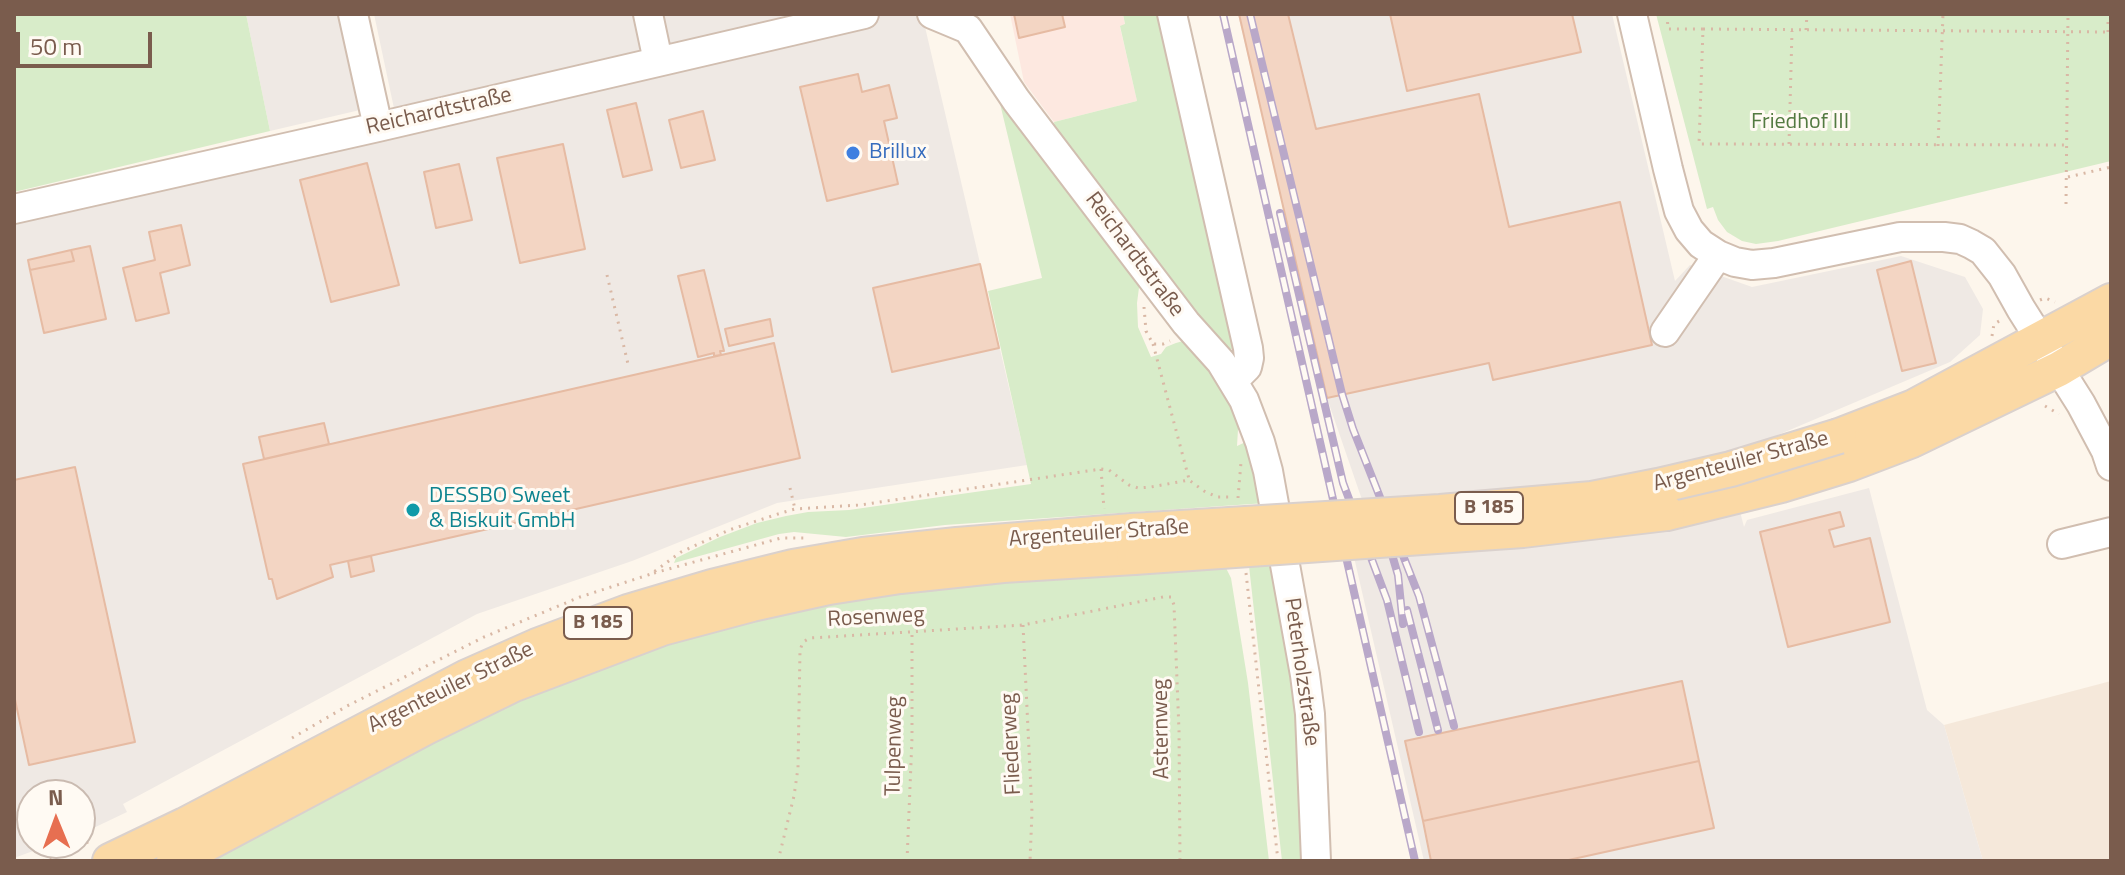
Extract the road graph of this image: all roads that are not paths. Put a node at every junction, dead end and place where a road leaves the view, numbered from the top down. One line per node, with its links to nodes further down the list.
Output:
1 (353, 14): 9 (street)
2 (648, 14): 8 (street)
3 (932, 14): 7 (street, Reichardtstraße)
4 (1172, 14): 17 (street)
5 (1632, 14): 11 (street)
6 (859, 15): 8 (street, Reichardtstraße)
7 (971, 21): 17 (street, Reichardtstraße)
8 (658, 61): 9 (street, Reichardtstraße)
9 (378, 127): 10 (street, Reichardtstraße)
10 (14, 209)
11 (1718, 255): 13 (street); 15 (street)
12 (2111, 301): 15 (main road, Argenteuiler Straße / B 185)
13 (1665, 332)
14 (2111, 338): 16 (main road, Argenteuiler Straße / B 185)
15 (2041, 340): 16 (street); 18 (main road, Argenteuiler Straße / B 185)
16 (2059, 369): 18 (main road, Argenteuiler Straße / B 185); 19 (street)
17 (1234, 380): 20 (street, Reichardtstraße)
18 (1844, 450): 22 (main road, Argenteuiler Straße / B 185, bridge)
19 (2111, 466)
20 (1280, 532): 26 (street, Peterholzstraße)
21 (2111, 532): 23 (street)
22 (1124, 535): 24 (main road, Argenteuiler Straße / B 185); 25 (main road, Argenteuiler Straße / B 185)
23 (2062, 544)
24 (110, 861)
25 (174, 861)
26 (1316, 861)

